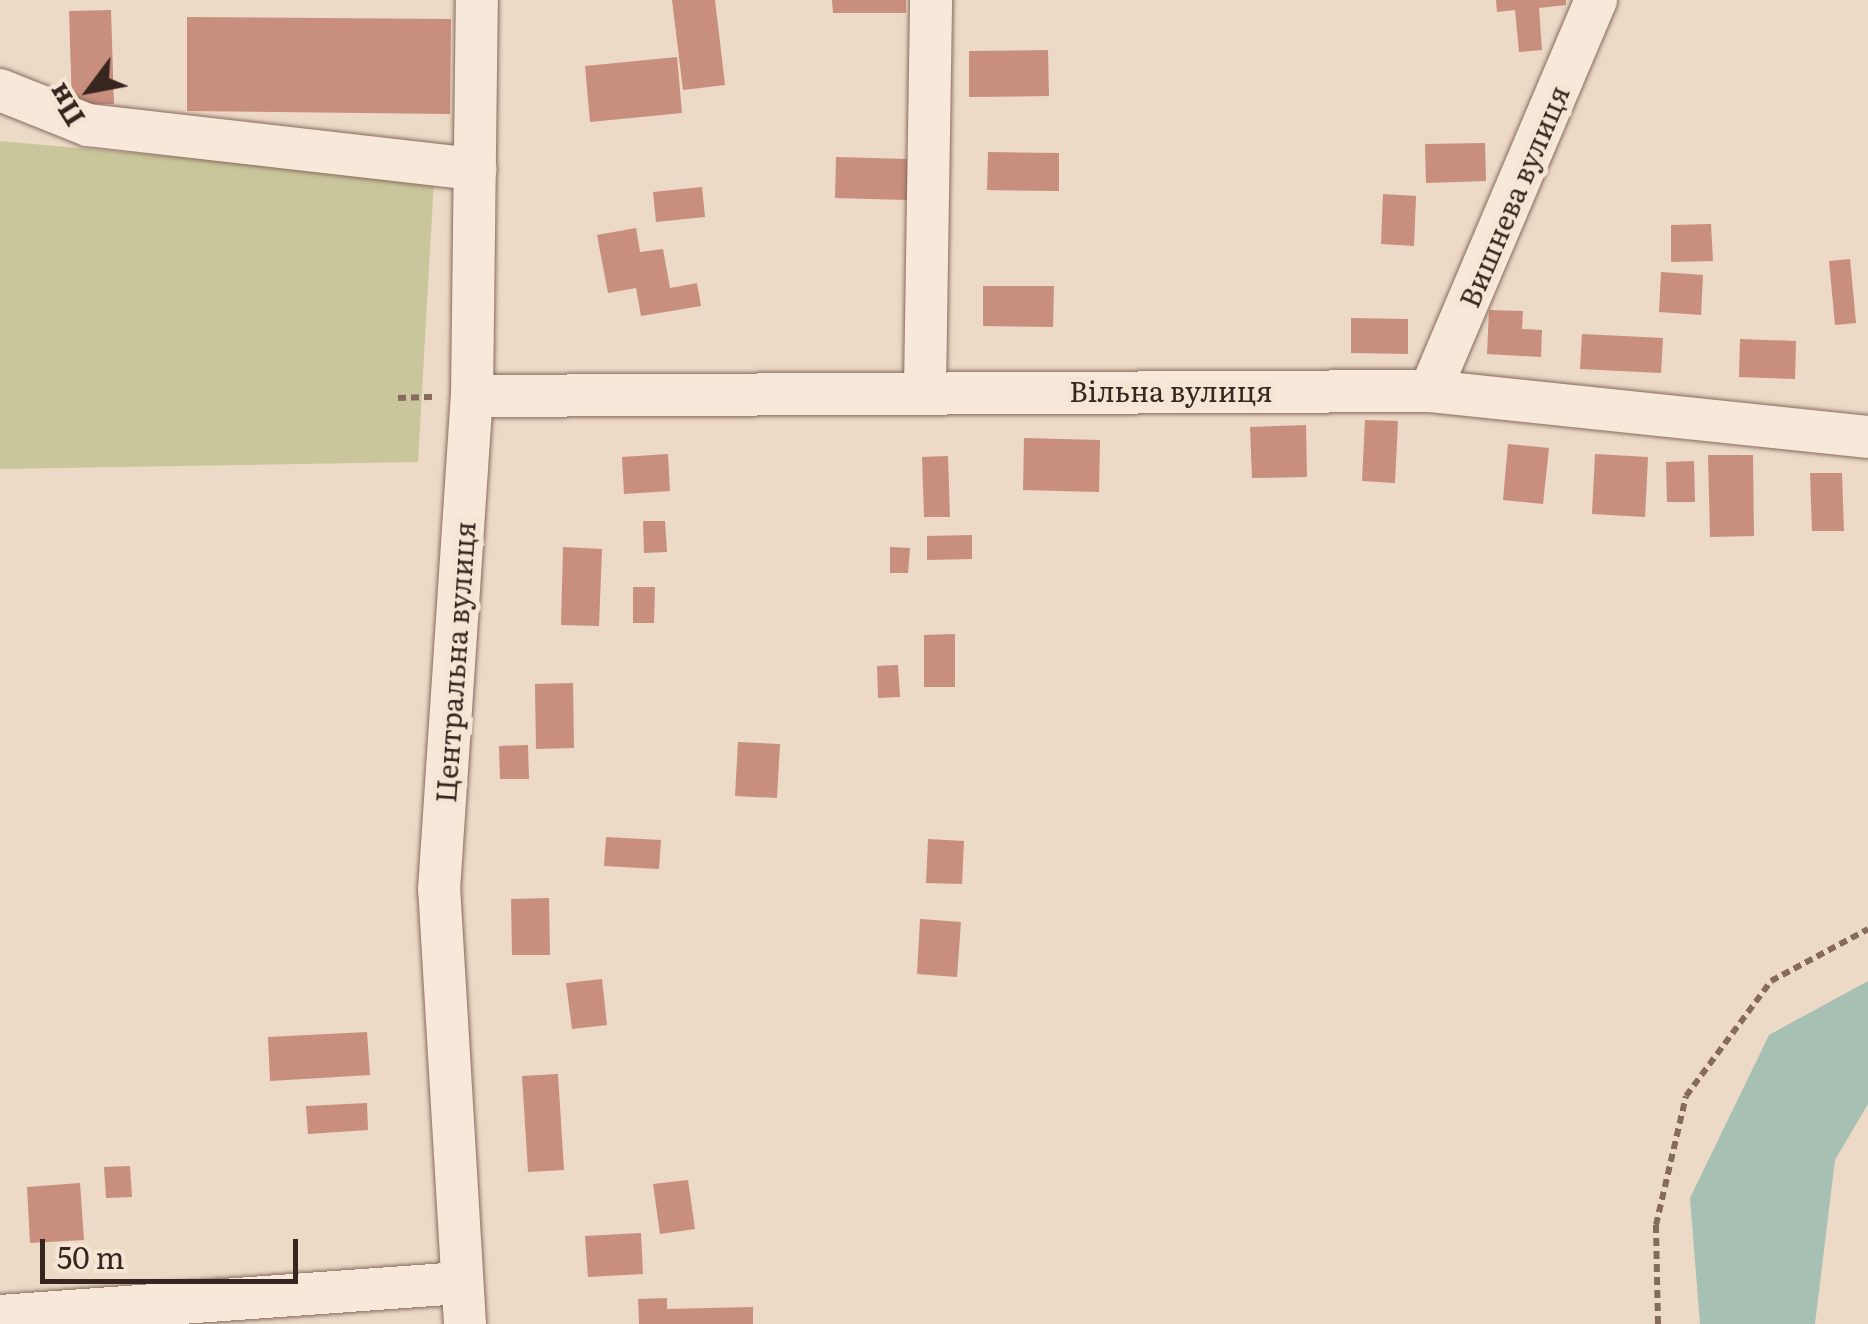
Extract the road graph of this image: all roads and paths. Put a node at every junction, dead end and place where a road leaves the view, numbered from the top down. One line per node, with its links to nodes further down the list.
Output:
1 (477, 0): 5 (street, Центральна вулиця)
2 (931, 0): 6 (street)
3 (1596, 0): 7 (street, Вишнева вулиця)
4 (0, 90): 5 (street)
5 (476, 169): 8 (street, Центральна вулиця)
6 (925, 388): 7 (street, Вільна вулиця); 8 (street, Вільна вулиця)
7 (1430, 392): 9 (street, Вільна вулиця)
8 (472, 396): 11 (street, Центральна вулиця)
9 (1868, 437)
10 (1868, 929): 13 (path)
11 (462, 1304): 12 (street)
12 (0, 1316)
13 (1658, 1324)

